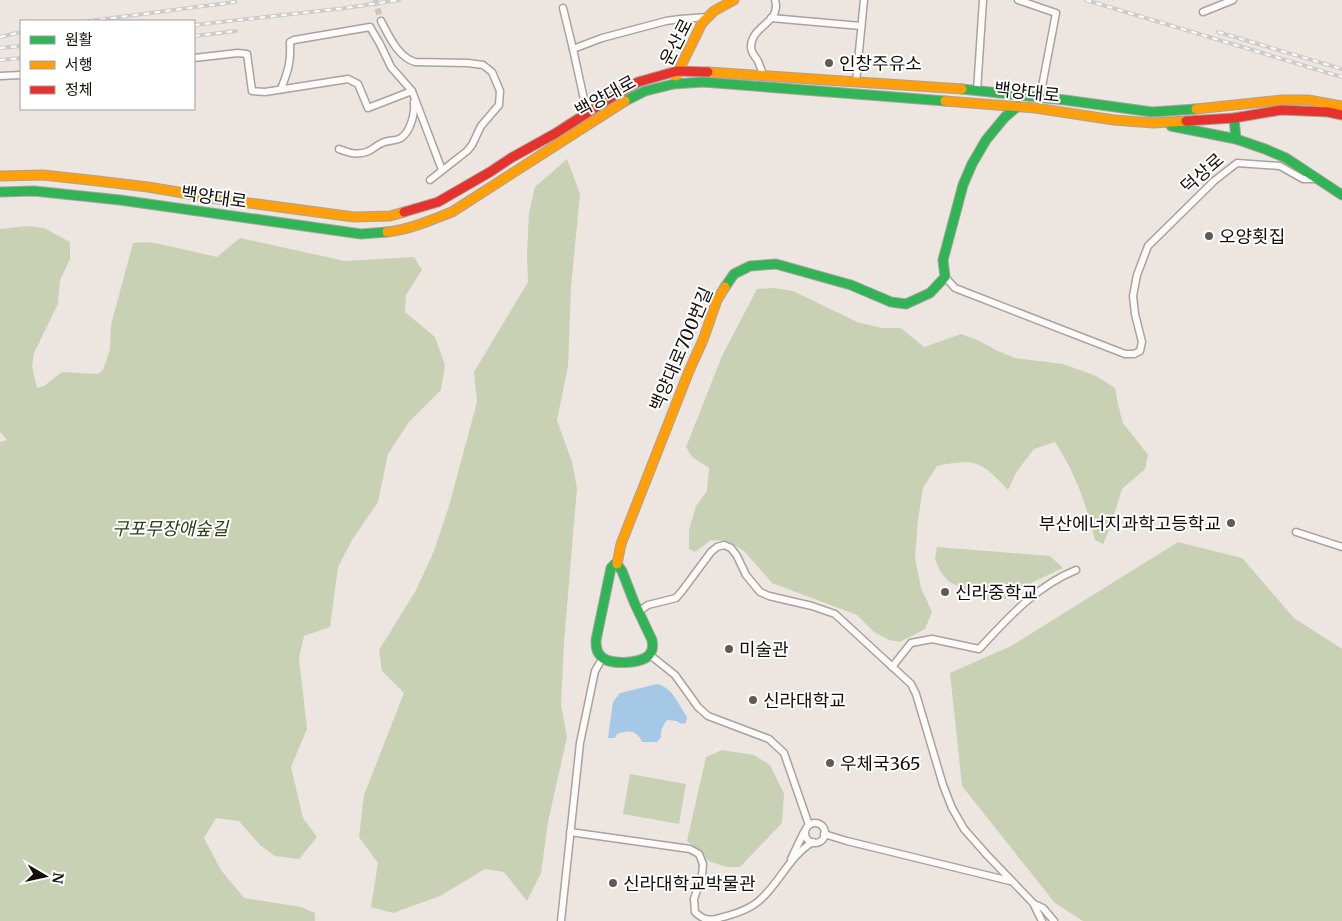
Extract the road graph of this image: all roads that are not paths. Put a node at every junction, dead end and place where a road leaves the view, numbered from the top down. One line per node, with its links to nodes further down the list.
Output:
1 (734, 0): 9 (main road, 운산로)
2 (775, 0): 10 (street)
3 (864, 0): 12 (street)
4 (983, 0): 23 (street, 백양대로)
5 (1018, 0): 25 (street)
6 (1233, 0): 8 (street)
7 (562, 8): 13 (street)
8 (1203, 12)
9 (708, 17): 13 (street); 15 (main road, 운산로)
10 (771, 18): 12 (street); 18 (street)
11 (381, 21): 34 (street)
12 (861, 26): 19 (street)
13 (574, 49): 28 (street)
14 (195, 58): 21 (street)
15 (678, 71): 18 (main road, 백양대로); 20 (main road, 운산로); 28 (main road, 백양대로)
16 (20, 75): 17 (street)
17 (0, 76)
18 (764, 76): 19 (main road, 백양대로)
19 (856, 82): 23 (main road, 백양대로)
20 (674, 84): 27 (main road, 백양대로); 38 (main road, 백양대로)
21 (281, 89): 22 (street); 22 (street)
22 (412, 91): 33 (street); 34 (street)
23 (976, 91): 24 (main road, 백양대로)
24 (1020, 95): 25 (main road, 백양대로); 27 (main road)
25 (1040, 97): 26 (main road, 백양대로)
26 (1342, 106)
27 (1018, 107): 31 (main road, 백양대로); 40 (main road)
28 (587, 113): 35 (main road, 백양대로)
29 (1342, 115): 30 (main road, 백양대로)
30 (1234, 118): 31 (main road, 백양대로); 32 (main road, 덕상로)
31 (1153, 124): 32 (main road)
32 (1236, 139): 36 (main road, 덕상로)
33 (339, 150)
34 (442, 170): 37 (street)
35 (0, 176)
36 (1319, 179): 39 (main road, 덕상로); 40 (street, 덕상로)
37 (430, 180)
38 (0, 192)
39 (1342, 195)
40 (945, 277): 43 (main road, 백양대로700번길)
41 (1296, 532): 42 (street)
42 (1342, 548)
43 (617, 564): 45 (main road); 47 (main road, 백양대로700번길)
44 (1076, 570): 48 (street)
45 (638, 612): 46 (main road); 48 (street)
46 (650, 655): 47 (main road); 49 (street)
47 (602, 659): 51 (street)
48 (892, 667): 55 (street)
49 (809, 825): 50 (street); 52 (street)
50 (805, 831): 53 (street); 54 (street)
51 (570, 832): 54 (street); 57 (street)
52 (824, 834): 53 (street); 55 (street)
53 (813, 842): 54 (street)
54 (789, 865)
55 (1012, 881): 56 (street)
56 (1033, 903): 58 (street); 59 (street)
57 (561, 921)
58 (1042, 921)
59 (1054, 921)

